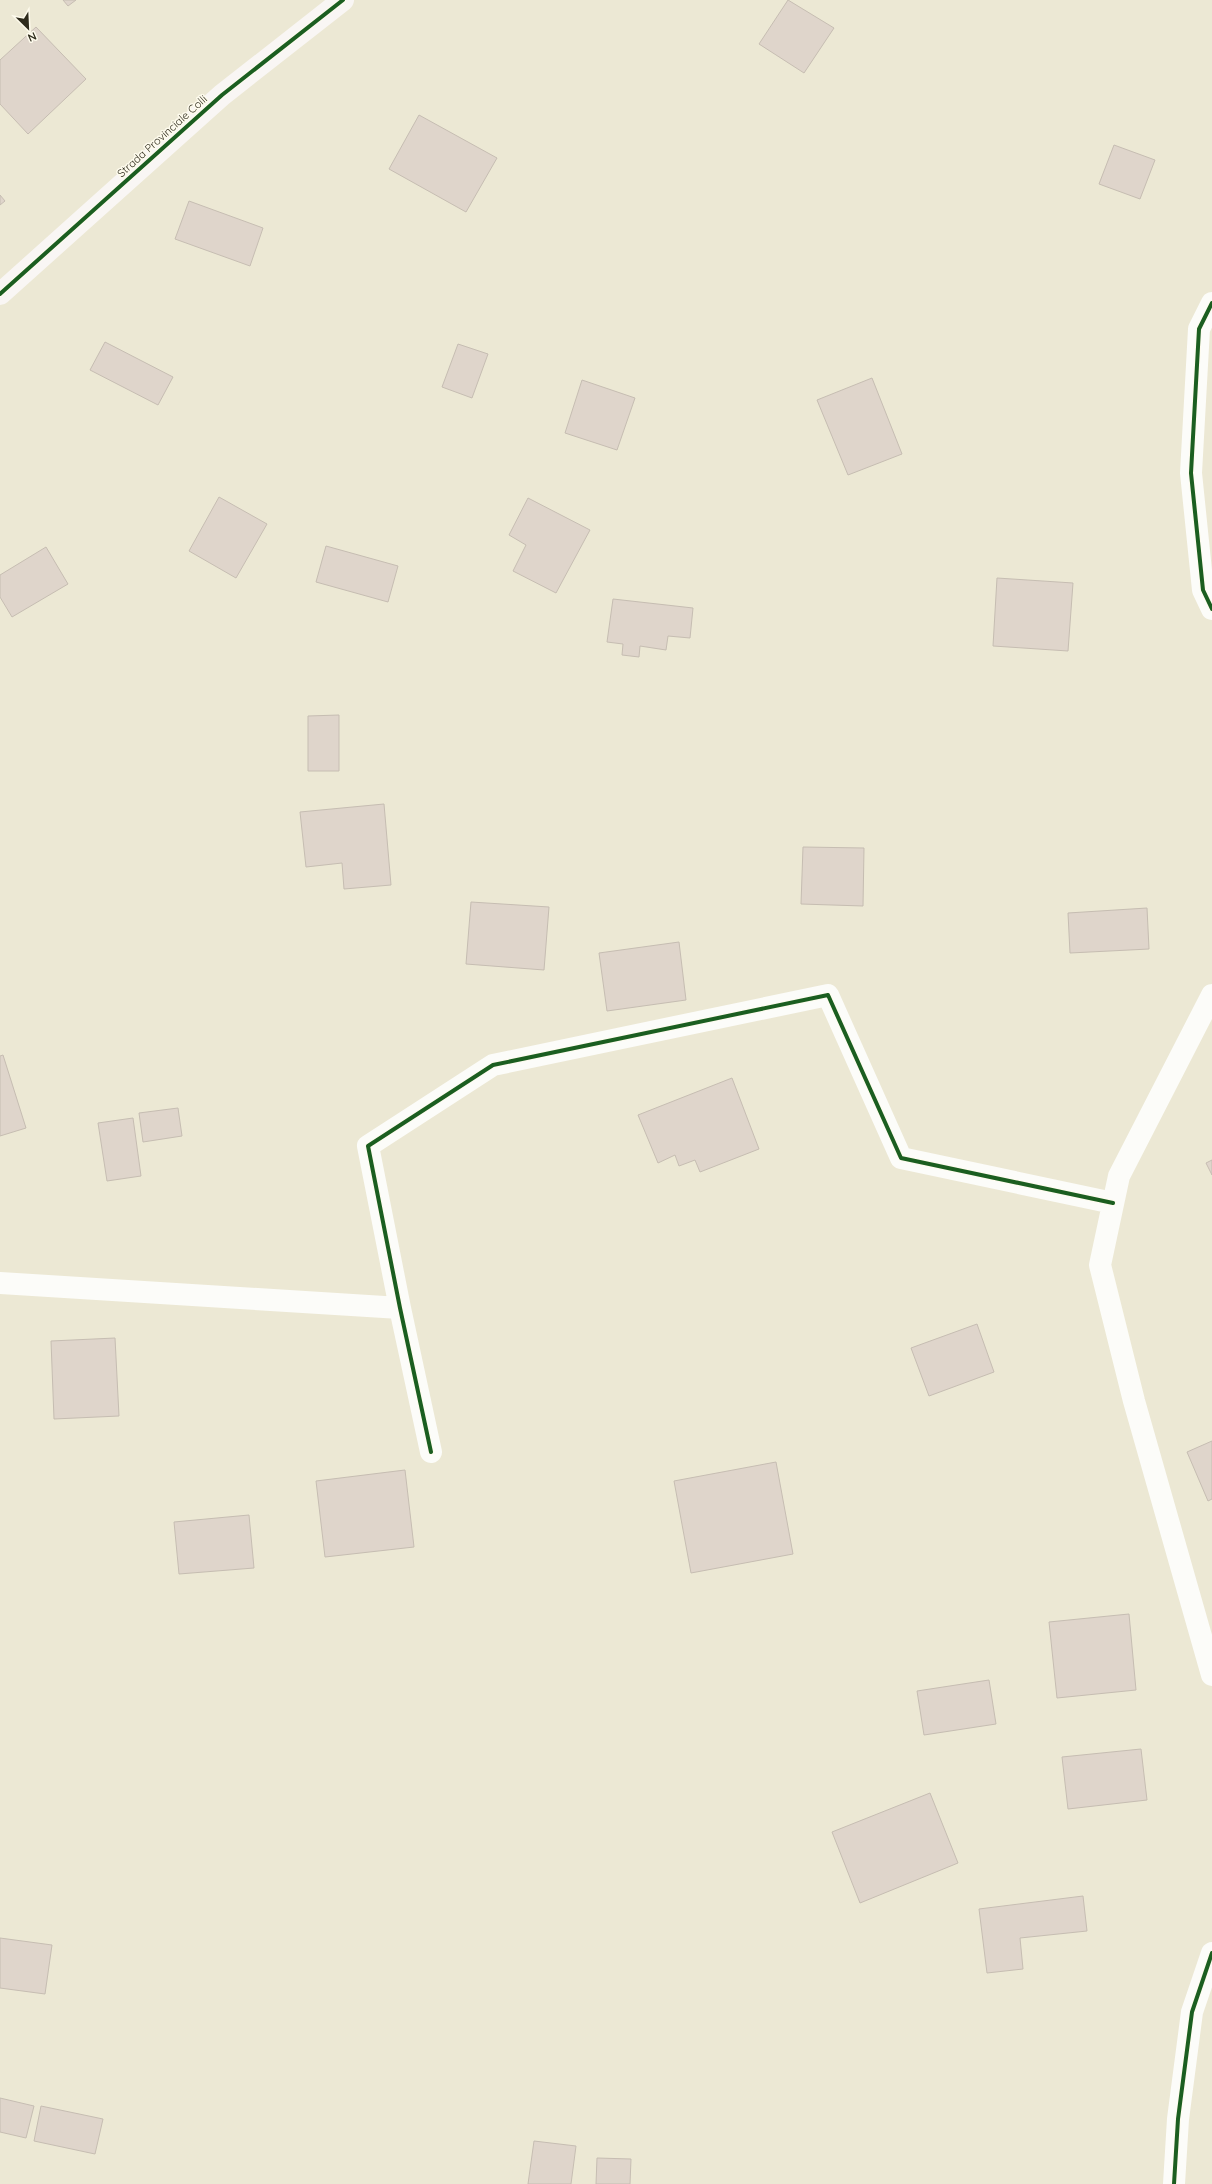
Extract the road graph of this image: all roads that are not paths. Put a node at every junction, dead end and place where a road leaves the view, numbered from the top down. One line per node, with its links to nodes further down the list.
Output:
1 (343, 0): 2 (street, Strada Provinciale Colli)
2 (0, 294)
3 (1212, 303): 4 (street)
4 (1212, 609)
5 (1212, 995): 6 (street)
6 (1113, 1203): 8 (street); 10 (street)
7 (0, 1283): 8 (street)
8 (400, 1308): 9 (street)
9 (431, 1452)
10 (1212, 1675)
11 (1212, 1953): 12 (street)
12 (1174, 2184)

